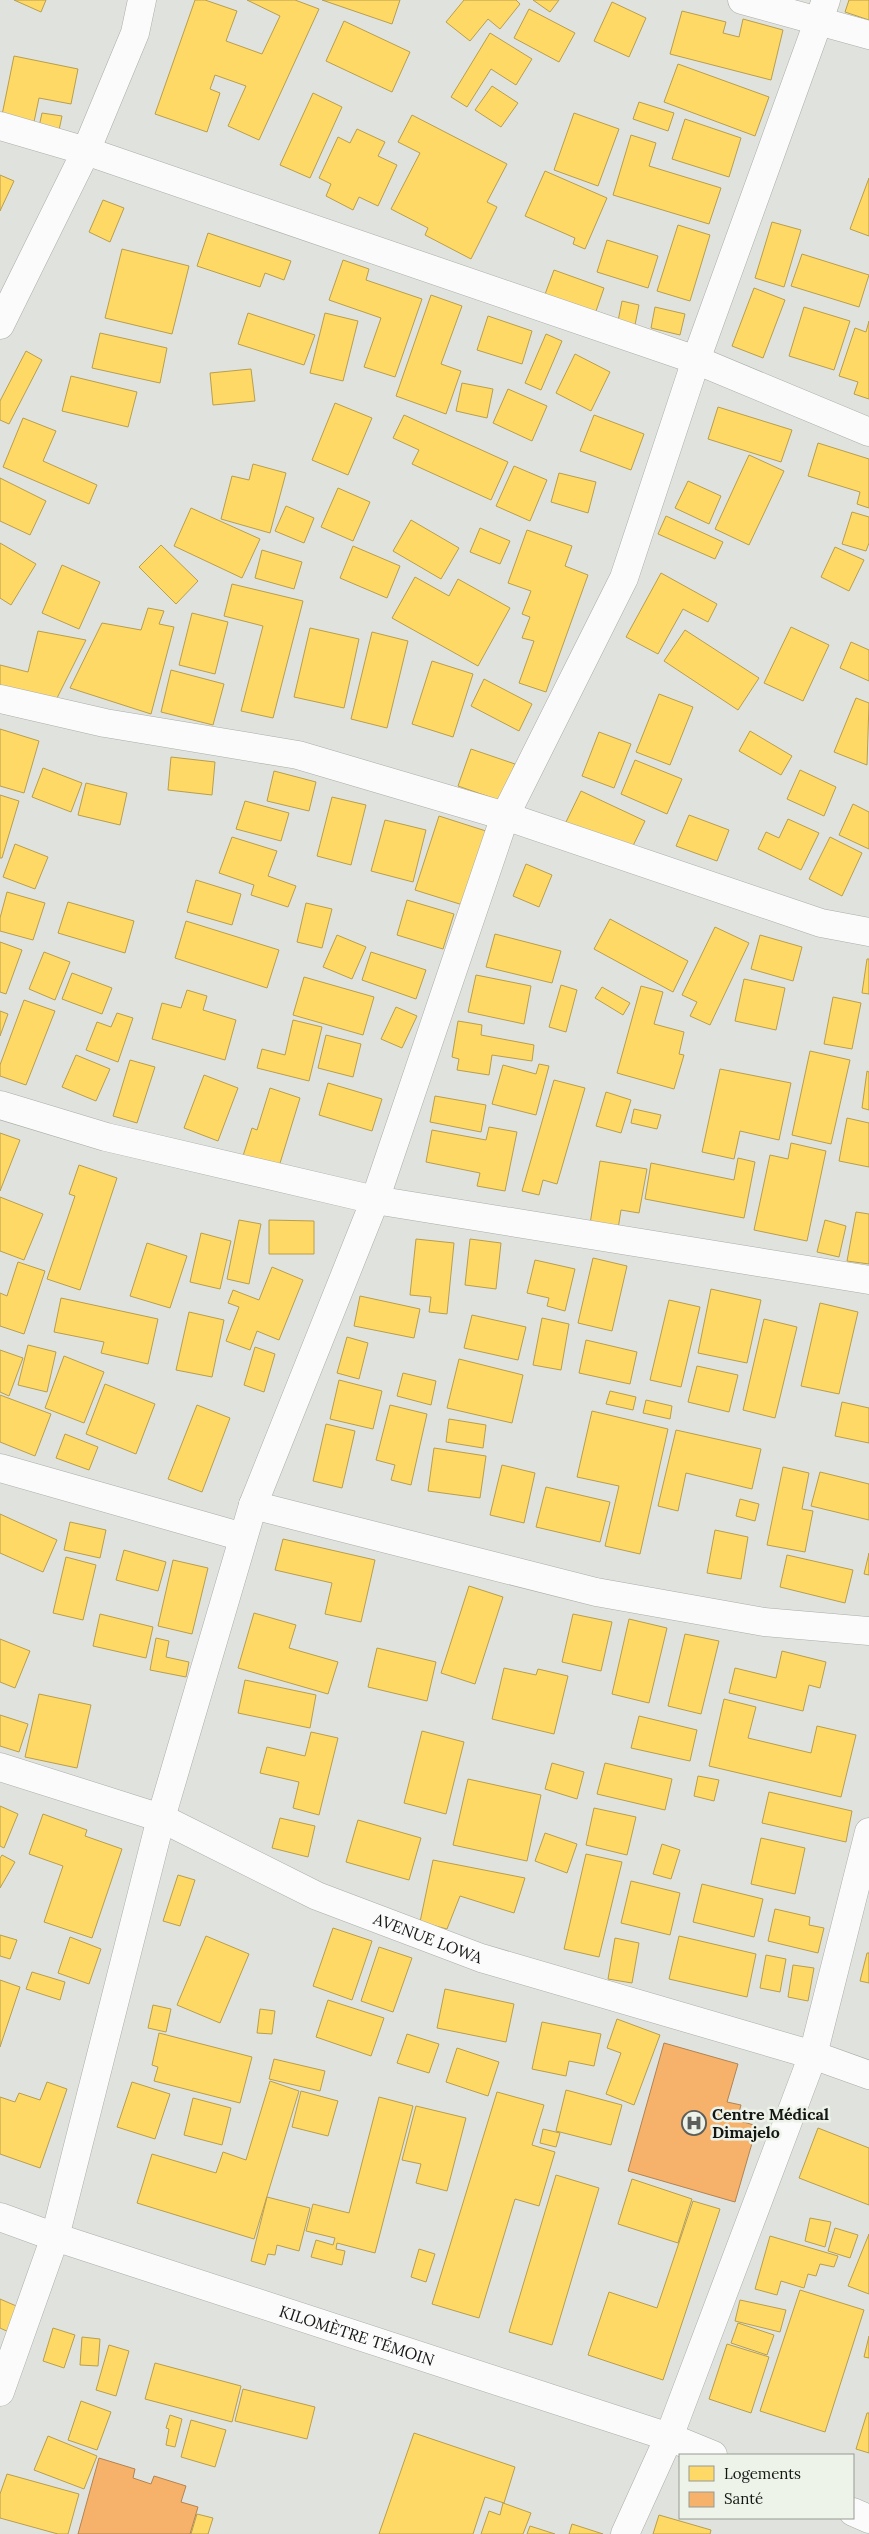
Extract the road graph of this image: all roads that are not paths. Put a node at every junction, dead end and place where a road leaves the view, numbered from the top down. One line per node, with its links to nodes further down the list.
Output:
1 (142, 0): 6 (street)
2 (742, 0): 3 (street)
3 (822, 11): 4 (street); 8 (street)
4 (869, 36)
5 (0, 126): 6 (street)
6 (86, 150): 7 (street); 8 (street)
7 (0, 325)
8 (696, 360): 9 (street); 11 (street)
9 (869, 432)
10 (0, 699): 11 (street)
11 (505, 816): 12 (street); 14 (street)
12 (869, 932)
13 (0, 1104): 14 (street)
14 (375, 1200): 15 (street); 17 (street)
15 (869, 1280)
16 (0, 1468): 18 (street)
17 (253, 1505): 18 (street); 19 (street)
18 (243, 1537): 21 (street)
19 (869, 1632)
20 (0, 1767): 21 (street, AVENUE LOWA)
21 (161, 1818): 23 (street, AVENUE LOWA); 26 (street)
22 (869, 1832): 23 (street)
23 (813, 2055): 24 (street, AVENUE LOWA); 28 (street)
24 (869, 2075)
25 (0, 2217): 26 (street, KILOMÈTRE TÉMOIN)
26 (55, 2237): 27 (street); 28 (street, KILOMÈTRE TÉMOIN)
27 (0, 2392)
28 (669, 2437): 29 (street, KILOMÈTRE TÉMOIN); 32 (street)
29 (711, 2454)
30 (854, 2512): 31 (street)
31 (869, 2519)
32 (625, 2534)

